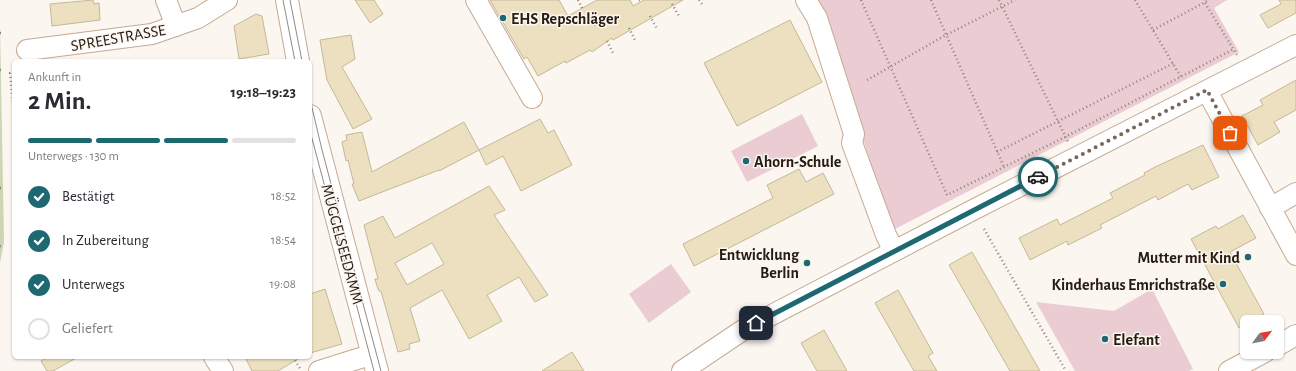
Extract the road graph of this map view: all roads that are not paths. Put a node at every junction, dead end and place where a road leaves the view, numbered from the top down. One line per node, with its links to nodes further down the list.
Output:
1 (166, 0): 6 (street)
2 (227, 0): 6 (street, SPREESTRASSE)
3 (287, 0): 9 (main road)
4 (476, 0): 11 (street)
5 (806, 0): 15 (street)
6 (176, 26): 8 (street, SPREESTRASSE)
7 (1296, 45): 10 (street)
8 (27, 50)
9 (298, 59)
10 (1207, 90): 14 (street); 15 (street)
11 (532, 98)
12 (312, 124): 21 (main road, MÜGGELSEEDAMM)
13 (1296, 193): 14 (street)
14 (1270, 208): 16 (street)
15 (894, 251): 24 (street)
16 (1296, 256)
17 (1296, 335): 18 (street)
18 (1284, 342)
19 (215, 359): 22 (street)
20 (1252, 359): 25 (street)
21 (375, 363): 23 (street)
22 (223, 371)
23 (319, 371)
24 (682, 371)
25 (1229, 371)

